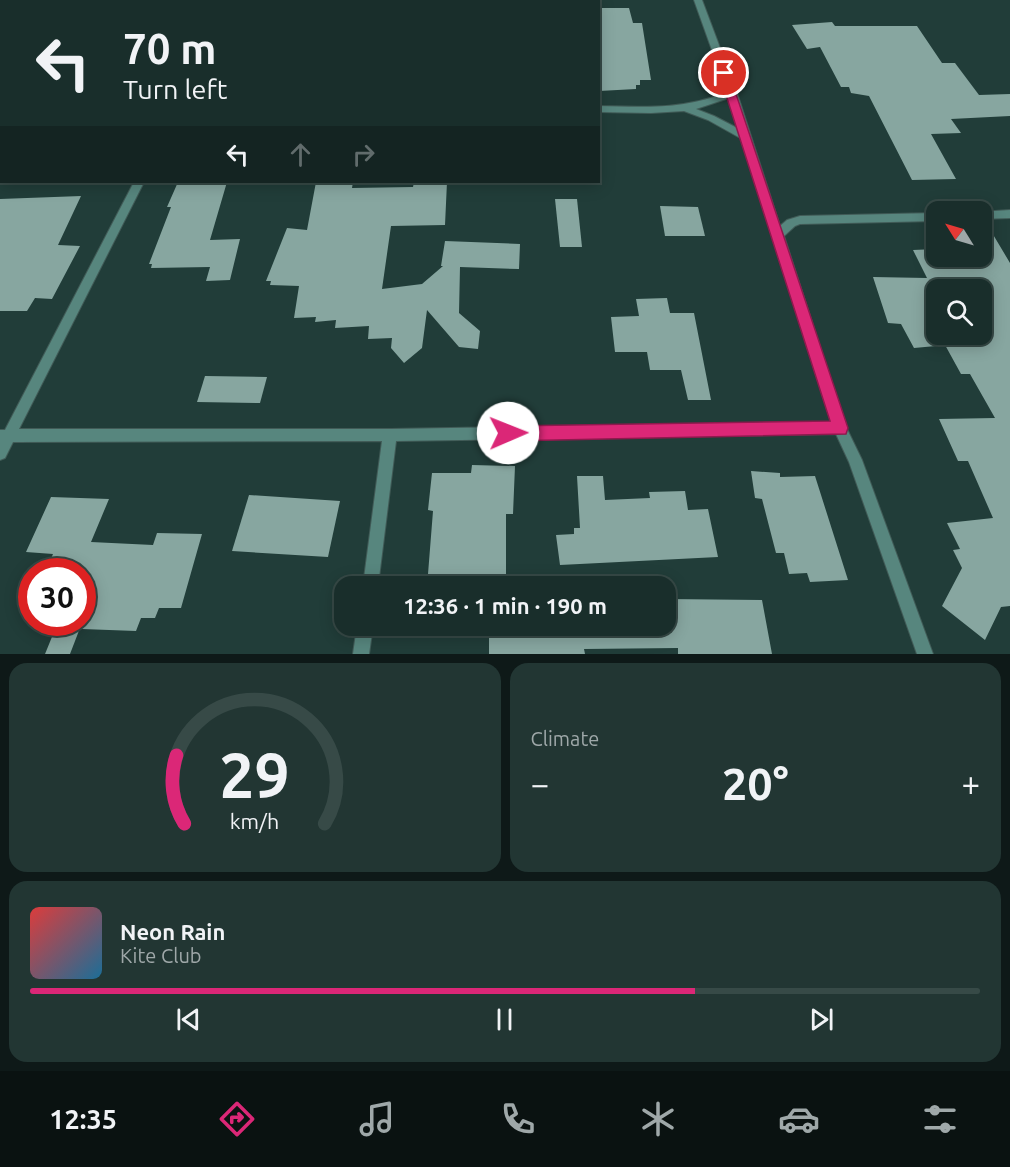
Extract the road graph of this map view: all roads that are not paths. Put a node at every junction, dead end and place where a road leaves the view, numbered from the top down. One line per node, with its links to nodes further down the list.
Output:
1 (698, 0): 2 (street)
2 (732, 93): 4 (street); 5 (street)
3 (600, 109): 4 (street)
4 (685, 109): 5 (street)
5 (746, 137): 10 (street)
6 (138, 183): 12 (street)
7 (1010, 214): 8 (street)
8 (992, 215)
9 (926, 217): 10 (street)
10 (777, 236): 11 (street)
11 (840, 428): 13 (street); 18 (street)
12 (4, 435): 13 (street); 14 (street)
13 (390, 435): 15 (street)
14 (0, 453)
15 (372, 576)
16 (364, 636): 17 (street)
17 (361, 654)
18 (925, 654)

